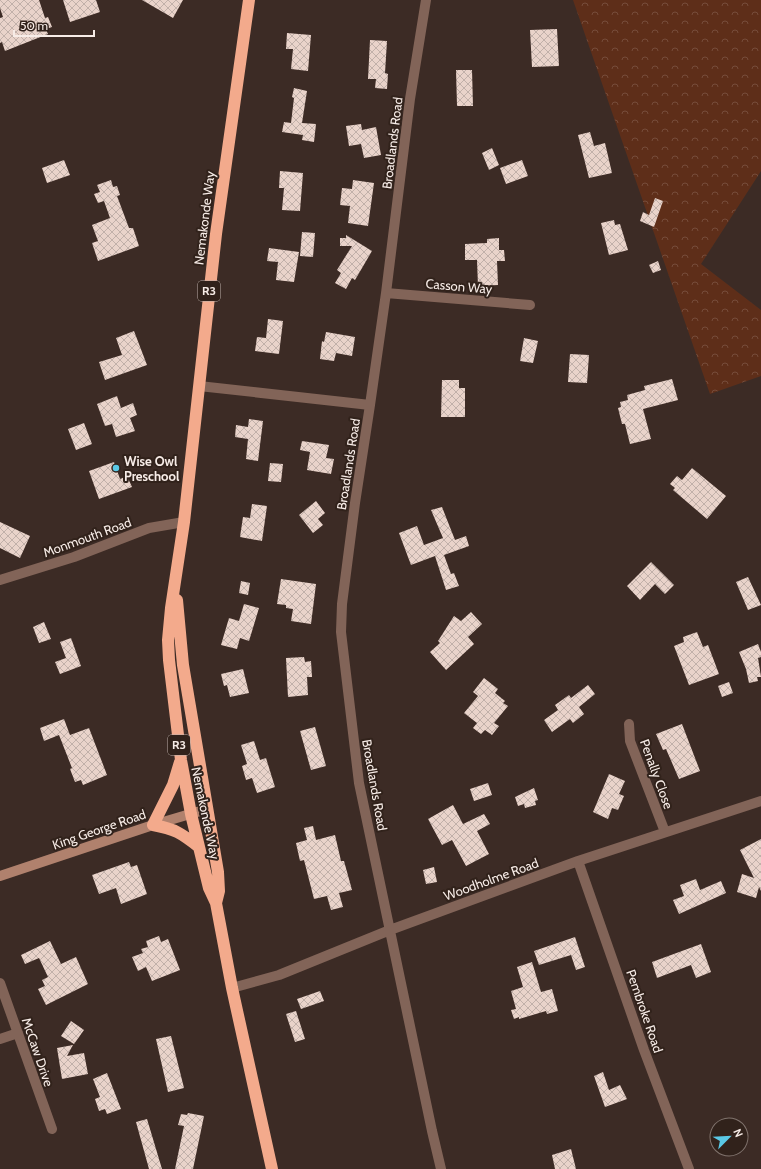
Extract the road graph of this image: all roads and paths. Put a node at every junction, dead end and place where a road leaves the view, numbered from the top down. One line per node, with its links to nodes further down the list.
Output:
1 (249, 0): 5 (highway, Nemakonde Way / R3)
2 (426, 0): 3 (street, Broadlands Road)
3 (386, 293): 4 (street, Casson Way); 6 (street, Broadlands Road)
4 (530, 305)
5 (199, 386): 6 (street); 7 (highway, Nemakonde Way / R3)
6 (370, 405): 21 (street, Broadlands Road)
7 (184, 522): 8 (street, Monmouth Road); 9 (highway, Nemakonde Way / R3)
8 (0, 580)
9 (175, 583): 11 (highway, Nemakonde Way / R3); 13 (highway, Nemakonde Way / R3)
10 (629, 724): 16 (street, Penally Close)
11 (181, 760): 14 (highway, Nemakonde Way / R3); 15 (highway)
12 (761, 801): 16 (street, Woodholme Road)
13 (207, 809): 14 (main road, King George Road); 20 (highway, Nemakonde Way / R3)
14 (191, 814): 15 (main road, King George Road); 17 (highway, Nemakonde Way / R3)
15 (153, 825): 17 (highway); 19 (main road, King George Road)
16 (665, 832): 18 (street, Woodholme Road)
17 (199, 847): 20 (highway, Nemakonde Way / R3)
18 (578, 861): 21 (street, Woodholme Road); 29 (street, Pembroke Road)
19 (0, 876)
20 (216, 903): 23 (highway, Nemakonde Way / R3)
21 (390, 930): 23 (street, Woodholme Road); 28 (street, Broadlands Road)
22 (0, 983): 24 (street, McCaw Drive)
23 (232, 988): 27 (highway, Nemakonde Way / R3)
24 (18, 1033): 25 (street); 26 (street, McCaw Drive)
25 (0, 1039)
26 (52, 1129)
27 (272, 1169)
28 (441, 1169)
29 (689, 1169)

